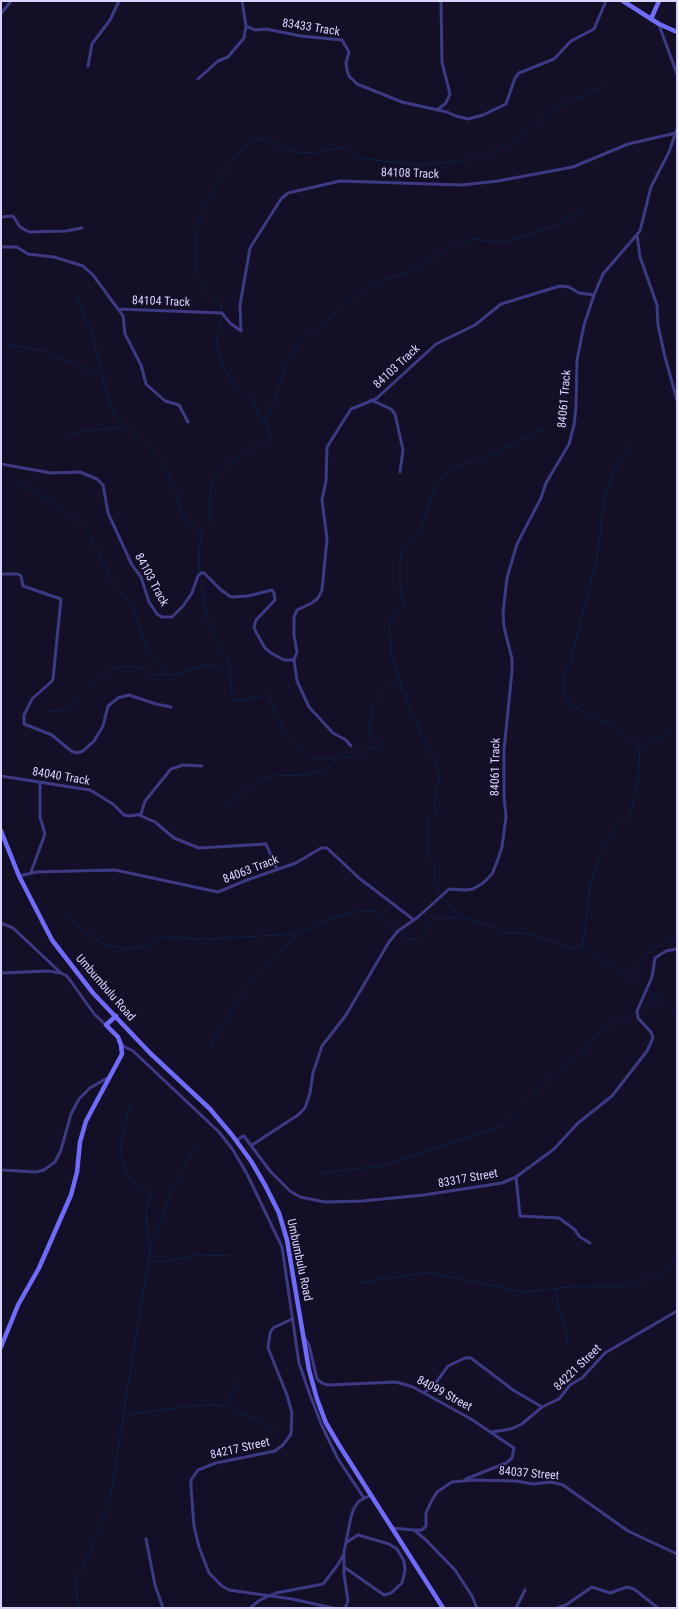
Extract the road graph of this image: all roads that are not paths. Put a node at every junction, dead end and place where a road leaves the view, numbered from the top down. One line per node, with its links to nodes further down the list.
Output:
1 (11, 1): 8 (street)
2 (118, 1): 13 (street)
3 (242, 1): 11 (street)
4 (441, 1): 16 (street)
5 (606, 1): 16 (street, 83433 Track)
6 (623, 1): 9 (main road)
7 (659, 1): 9 (main road)
8 (1, 14)
9 (651, 19): 10 (main road)
10 (659, 24): 12 (main road); 14 (street)
11 (246, 26): 15 (street); 16 (street, 83433 Track)
12 (677, 32)
13 (88, 66)
14 (677, 74)
15 (198, 79)
16 (437, 110)
17 (677, 131): 20 (street); 24 (street, 84108 Track)
18 (1, 217): 19 (street)
19 (82, 228)
20 (637, 235): 22 (street); 26 (street)
21 (1, 247): 23 (street, 84104 Track)
22 (594, 295): 25 (street, 84103 Track); 42 (street, 84061 Track)
23 (118, 309): 24 (street, 84104 Track); 27 (street)
24 (242, 331)
25 (371, 400): 29 (street); 31 (street, 84103 Track)
26 (677, 400)
27 (188, 422)
28 (1, 464): 31 (street, 84103 Track)
29 (400, 472)
30 (1, 574): 32 (street)
31 (294, 660): 33 (street)
32 (171, 706)
33 (351, 746)
34 (202, 766): 37 (street)
35 (1, 776): 36 (street, 84040 Track)
36 (40, 783): 37 (street, 84040 Track); 40 (street)
37 (138, 815): 39 (street, 84040 Track)
38 (1, 831): 41 (main road, Umbumbulu Road)
39 (277, 869): 40 (street, 84063 Track); 42 (street, 84063 Track)
40 (31, 872): 41 (street, 84063 Track)
41 (19, 876): 47 (main road, Umbumbulu Road)
42 (414, 920): 52 (street, 84061 Track)
43 (1, 922): 46 (street)
44 (677, 950): 55 (street, 83317 Street)
45 (1, 972): 46 (street)
46 (61, 973): 48 (street)
47 (116, 1016): 48 (main road); 51 (main road, Umbumbulu Road)
48 (106, 1026): 49 (main road)
49 (122, 1045): 50 (main road); 53 (street)
50 (111, 1077): 54 (street); 62 (main road)
51 (238, 1144): 52 (street); 53 (street); 57 (main road, Umbumbulu Road)
52 (252, 1145): 55 (street, 83317 Street)
53 (233, 1150): 58 (street)
54 (1, 1170)
55 (516, 1177): 56 (street)
56 (590, 1243)
57 (288, 1246): 58 (street); 61 (main road, Umbumbulu Road)
58 (282, 1248): 60 (street)
59 (677, 1312): 64 (street, 84221 Street)
60 (292, 1319): 68 (street); 77 (street, 84217 Street)
61 (304, 1338): 63 (street, 84099 Street); 67 (main road, Umbumbulu Road)
62 (1, 1347)
63 (425, 1392): 64 (street); 65 (street, 84099 Street)
64 (542, 1407): 65 (street, 84221 Street)
65 (492, 1432): 66 (street, 84099 Street)
66 (465, 1480): 70 (street, 84037 Street); 74 (street, 84037 Street)
67 (371, 1495): 68 (street); 69 (main road, Umbumbulu Road)
68 (364, 1498): 72 (street)
69 (392, 1528): 70 (street); 82 (main road, Umbumbulu Road)
70 (414, 1530): 83 (street)
71 (146, 1539): 78 (street)
72 (347, 1542): 73 (street); 75 (street)
73 (344, 1552): 75 (street); 77 (street)
74 (677, 1553)
75 (344, 1567): 81 (street)
76 (524, 1590): 84 (street)
77 (268, 1596): 79 (street); 80 (street, 84217 Street)
78 (163, 1608)
79 (250, 1608)
80 (333, 1608)
81 (345, 1608)
82 (443, 1608)
83 (477, 1608)
84 (516, 1608)
85 (557, 1608): 86 (street)
86 (658, 1608)

